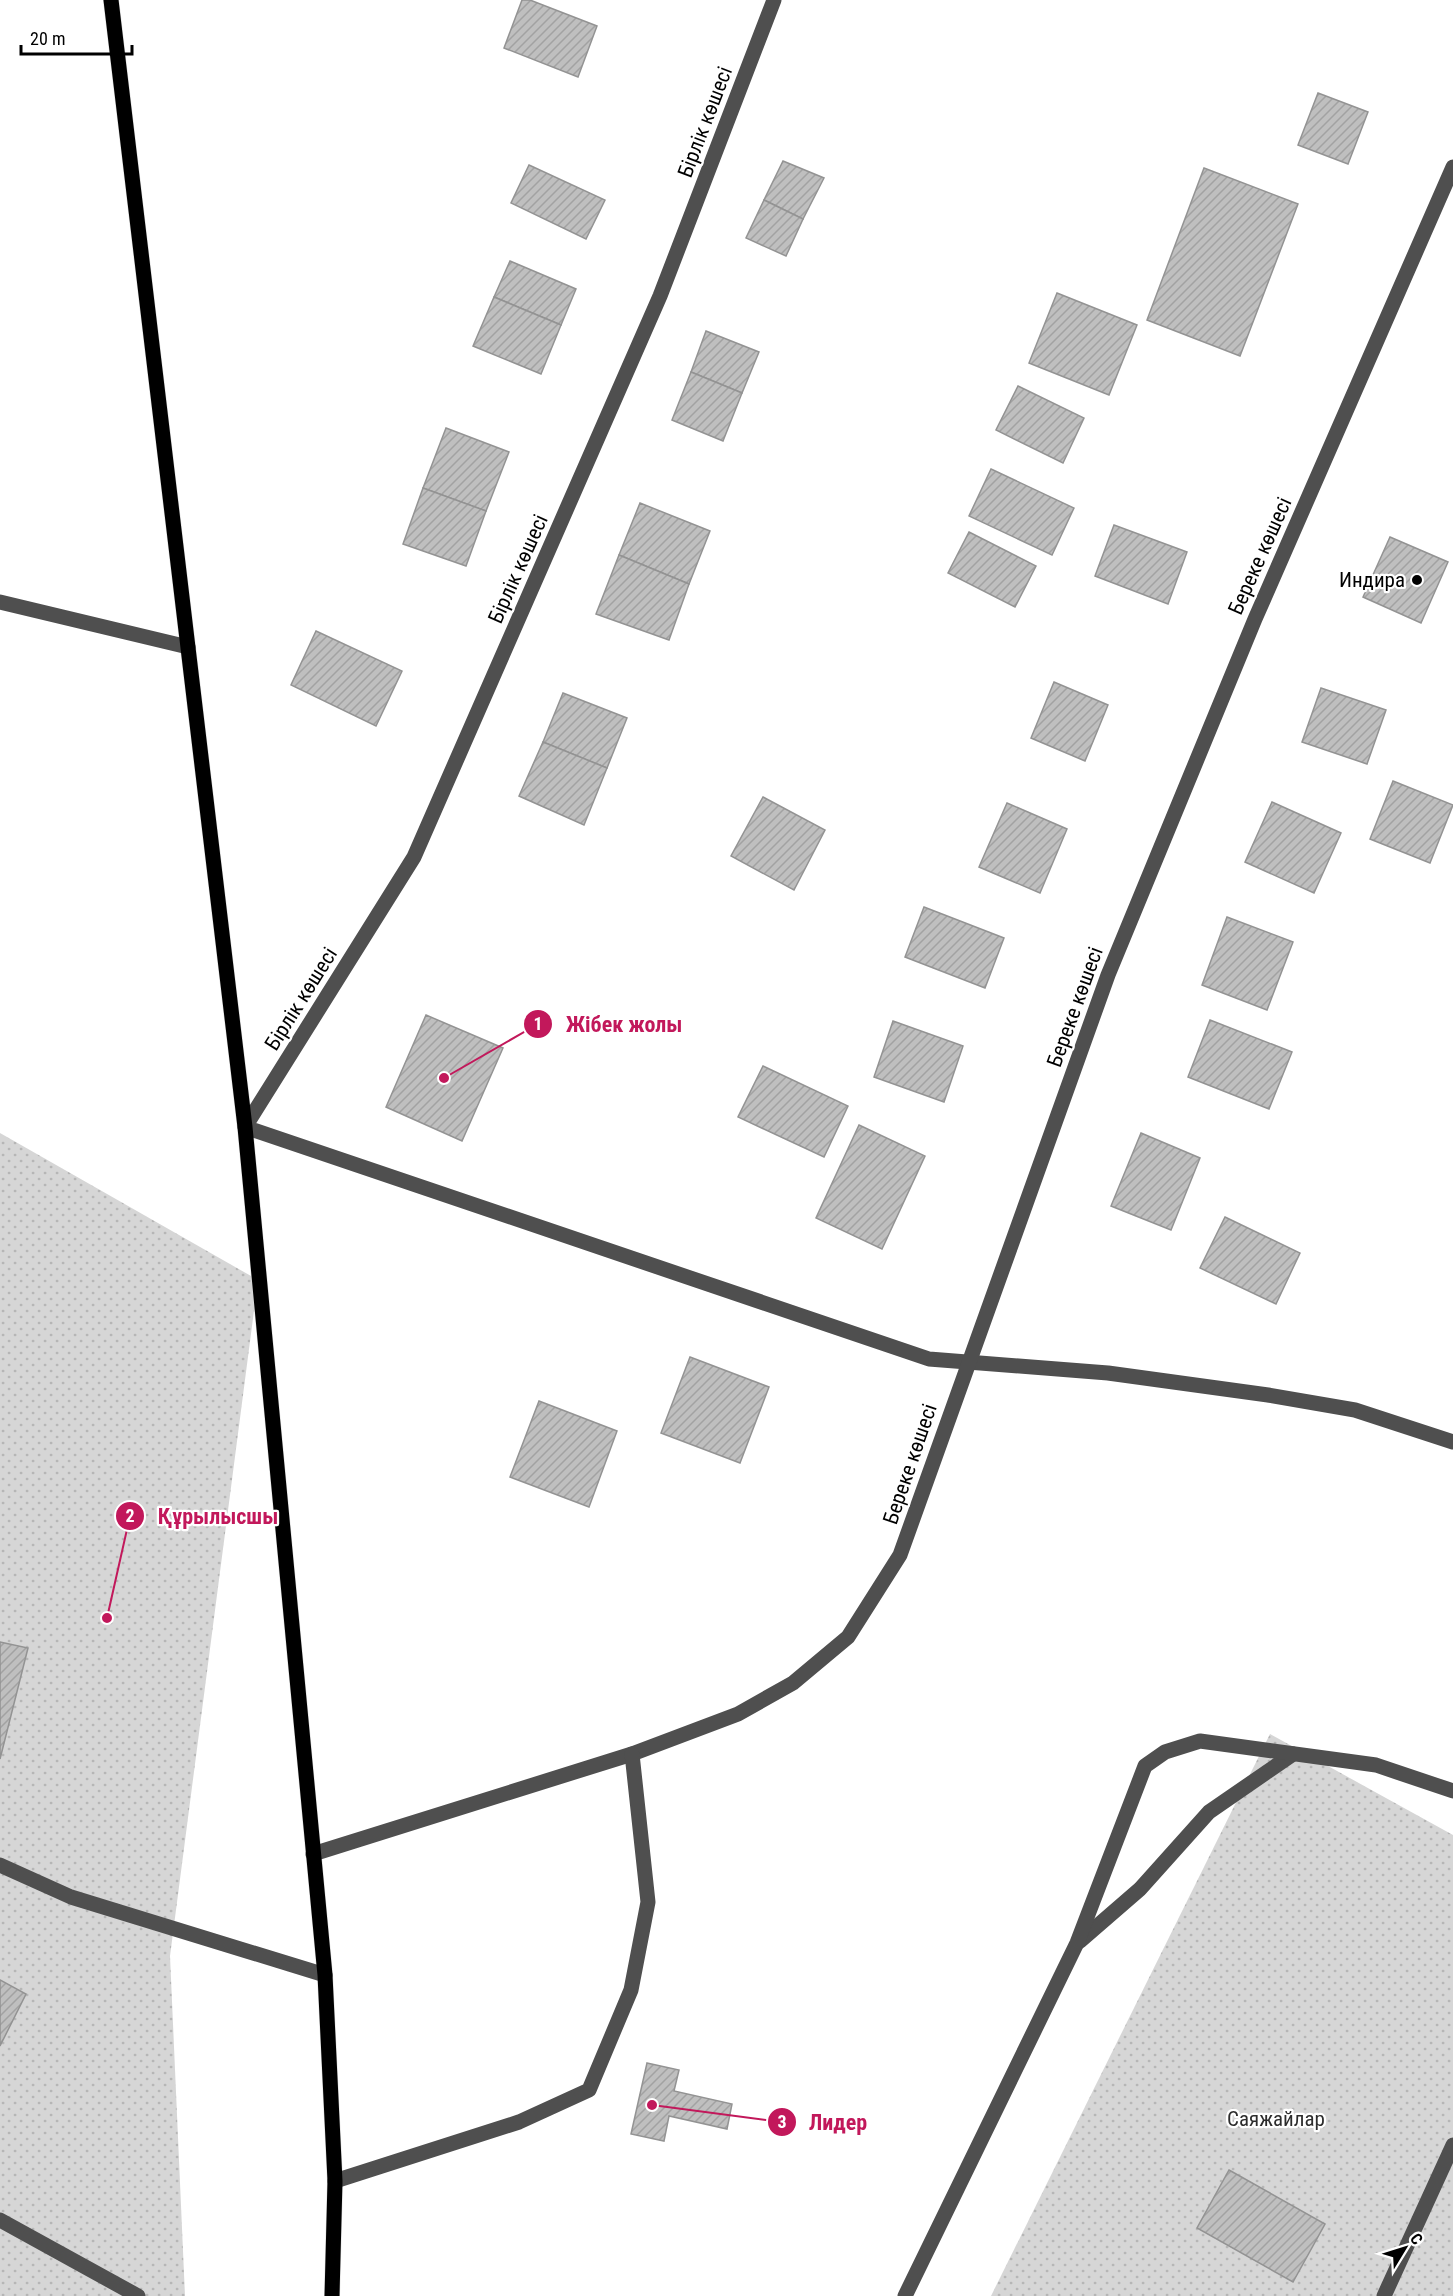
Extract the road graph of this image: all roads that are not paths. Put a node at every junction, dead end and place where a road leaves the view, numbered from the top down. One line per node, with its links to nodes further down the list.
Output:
1 (111, 0): 5 (main road)
2 (774, 0): 6 (street, Бірлік көшесі)
3 (1453, 167): 7 (street, Береке көшесі)
4 (0, 602): 5 (street)
5 (188, 647): 6 (main road)
6 (245, 1127): 7 (street); 12 (main road)
7 (968, 1362): 8 (street); 9 (street, Береке көшесі)
8 (1453, 1442)
9 (632, 1754): 12 (street, Береке көшесі); 17 (street)
10 (1293, 1754): 11 (street); 14 (street); 14 (street)
11 (1453, 1791)
12 (313, 1854): 15 (main road)
13 (0, 1865): 15 (street)
14 (1077, 1943): 21 (street)
15 (325, 1975): 17 (main road)
16 (1453, 2145): 22 (street)
17 (335, 2181): 20 (main road)
18 (0, 2220): 19 (street)
19 (138, 2296)
20 (332, 2296)
21 (905, 2296)
22 (1384, 2296)

